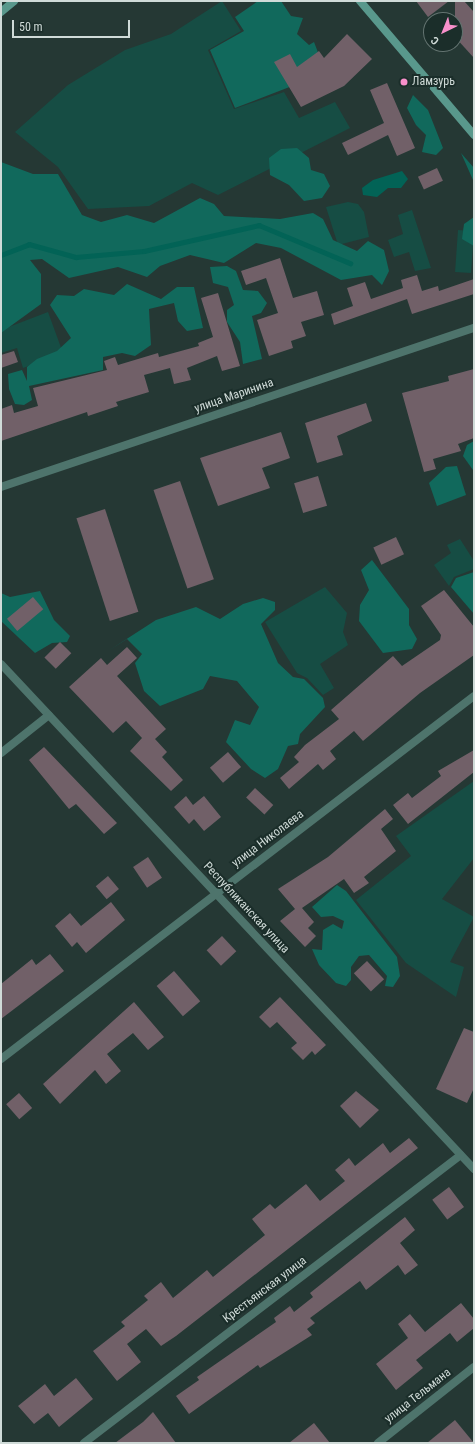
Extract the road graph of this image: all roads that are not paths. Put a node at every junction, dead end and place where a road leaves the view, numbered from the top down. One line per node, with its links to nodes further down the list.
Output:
1 (14, 1): 3 (main road)
2 (360, 1): 4 (main road)
3 (1, 12)
4 (473, 130)
5 (474, 328): 6 (street, улица Маринина)
6 (1, 486)
7 (1, 664): 9 (street, Республиканская улица)
8 (474, 696): 11 (street, улица Николаева)
9 (49, 715): 10 (street); 11 (street, Республиканская улица)
10 (1, 753)
11 (216, 893): 12 (street, улица Николаева); 13 (street, Республиканская улица)
12 (1, 1059)
13 (461, 1155): 14 (street, Республиканская улица); 16 (street, Крестьянская улица)
14 (474, 1169)
15 (474, 1367): 17 (street, улица Тельмана)
16 (84, 1443)
17 (378, 1443)

